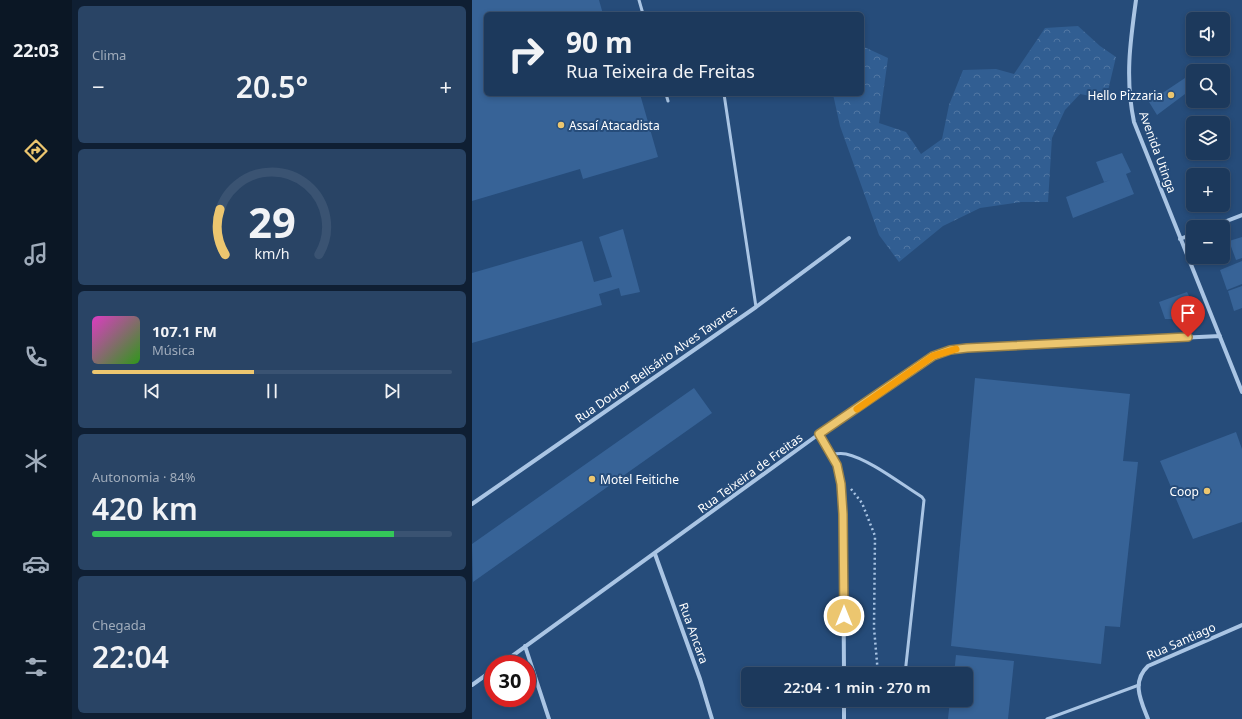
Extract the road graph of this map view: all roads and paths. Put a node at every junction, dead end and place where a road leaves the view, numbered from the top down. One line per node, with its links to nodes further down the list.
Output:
1 (639, 0): 3 (lane)
2 (1136, 0): 11 (street, Avenida Utinga)
3 (642, 12)
4 (667, 96): 6 (lane)
5 (724, 96): 12 (lane)
6 (668, 101)
7 (1242, 215): 8 (street)
8 (1229, 220)
9 (1186, 237): 11 (street)
10 (849, 238): 12 (street, Rua Doutor Belisário Alves Tavares)
11 (1180, 239): 13 (street, Avenida Utinga)
12 (756, 307): 18 (street, Rua Doutor Belisário Alves Tavares)
13 (1220, 336): 14 (street, Avenida Utinga); 15 (street, Rua Teixeira de Freitas)
14 (1242, 392)
15 (819, 434): 16 (street); 19 (street, Rua Teixeira de Freitas)
16 (831, 454): 17 (street); 25 (lane)
17 (841, 484): 23 (street); 24 (path)
18 (472, 504)
19 (655, 554): 21 (street, Rua Teixeira de Freitas); 31 (street, Rua Ancara)
20 (1242, 625): 28 (street, Rua Santiago)
21 (525, 646): 22 (street, Rua Teixeira de Freitas); 30 (street)
22 (513, 655)
23 (844, 667)
24 (877, 667)
25 (906, 667)
26 (484, 676): 27 (street)
27 (472, 685)
28 (1139, 685): 33 (lane); 34 (street)
29 (844, 707): 32 (street)
30 (549, 719)
31 (712, 719)
32 (844, 719)
33 (1047, 719)
34 (1148, 719)

